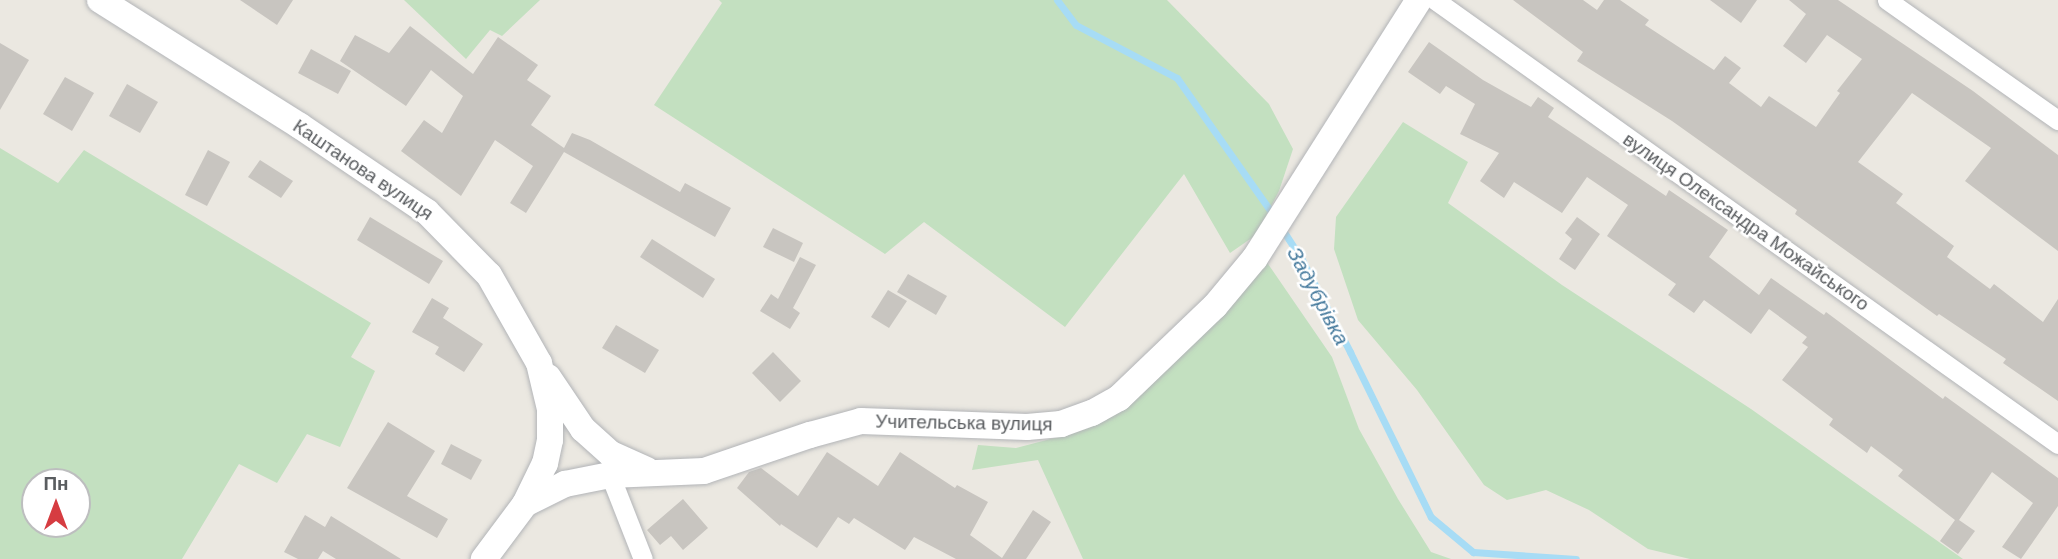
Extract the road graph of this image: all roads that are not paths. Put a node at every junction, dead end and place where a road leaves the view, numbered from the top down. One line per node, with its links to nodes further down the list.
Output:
1 (100, 0): 6 (main road, Каштанова вулиця)
2 (1419, 0): 8 (main road, Учительська вулиця)
3 (1435, 0): 7 (street, вулиця Олександра Можайського)
4 (1886, 0): 5 (street)
5 (2058, 120)
6 (539, 363): 8 (main road); 10 (main road, Каштанова вулиця)
7 (2058, 444)
8 (656, 473): 9 (main road, Учительська вулиця)
9 (610, 475): 10 (main road, Учительська вулиця); 12 (street)
10 (525, 504): 11 (main road, Каштанова вулиця)
11 (484, 559)
12 (643, 559)

